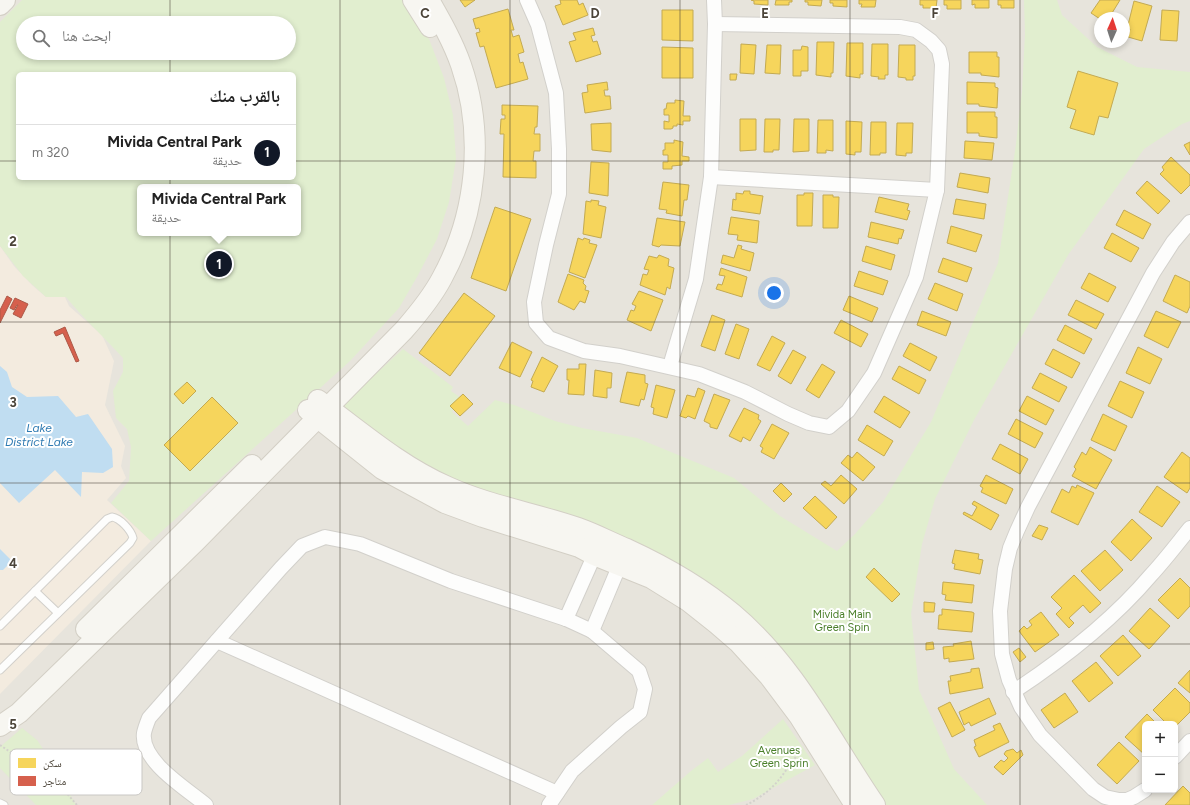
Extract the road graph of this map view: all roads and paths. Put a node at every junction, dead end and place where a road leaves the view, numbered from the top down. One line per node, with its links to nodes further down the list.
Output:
1 (5, 0): 6 (street)
2 (412, 0): 12 (street)
3 (429, 0): 12 (street)
4 (527, 0): 11 (street)
5 (714, 0): 7 (street)
6 (0, 5)
7 (715, 24): 8 (street); 9 (street)
8 (711, 177): 9 (street); 11 (street)
9 (937, 190): 11 (street)
10 (1190, 222): 23 (street)
11 (670, 366)
12 (318, 408): 14 (street); 24 (street)
13 (1190, 528): 23 (street)
14 (598, 546): 15 (street); 18 (street)
15 (623, 557): 20 (street); 25 (street); 41 (street)
16 (35, 591): 17 (lane); 17 (lane); 19 (lane)
17 (58, 613): 22 (lane)
18 (566, 619): 20 (street); 21 (street)
19 (0, 626)
20 (592, 631): 30 (street)
21 (217, 641): 30 (street); 37 (street)
22 (0, 670)
23 (1014, 692): 34 (street)
24 (0, 725)
25 (815, 740): 39 (path); 40 (street)
26 (1190, 741): 29 (street)
27 (0, 745): 28 (path)
28 (10, 752)
29 (1178, 754)
30 (557, 792): 38 (street)
31 (1142, 792): 34 (street)
32 (68, 795): 36 (path)
33 (0, 803): 35 (lane)
34 (1119, 803)
35 (4, 805)
36 (77, 805)
37 (206, 805)
38 (549, 805)
39 (746, 805)
40 (856, 805)
41 (875, 805)

